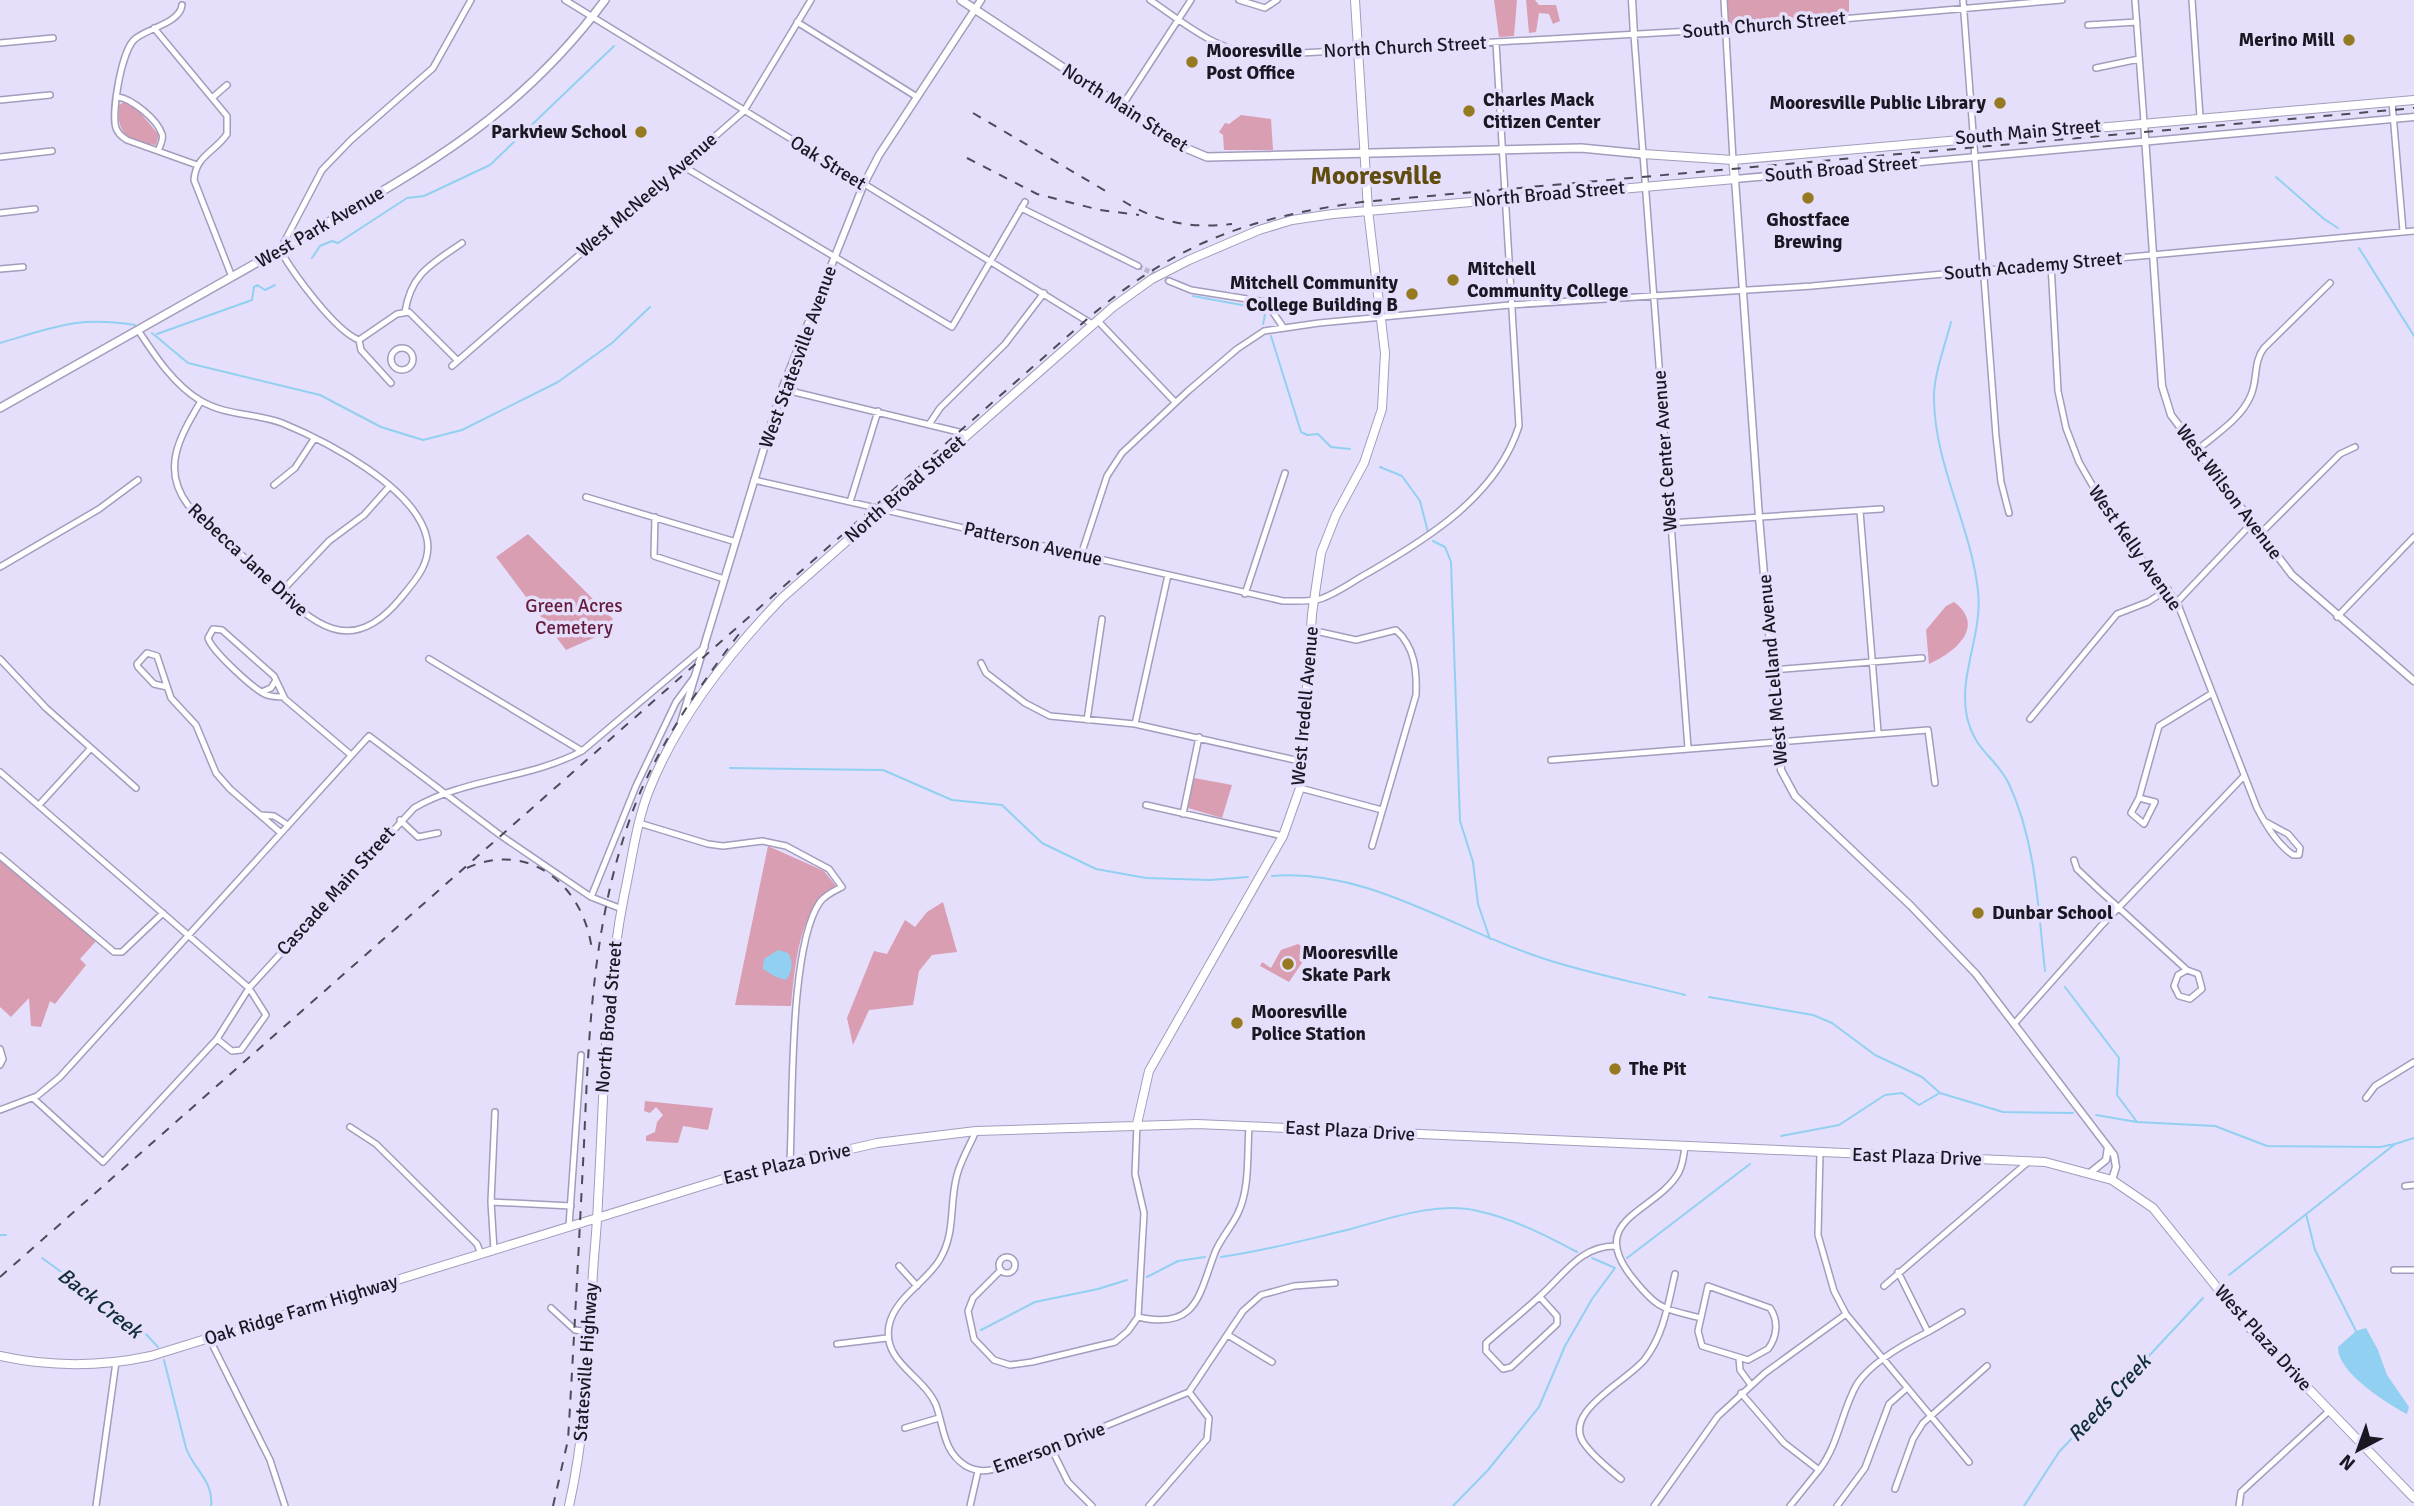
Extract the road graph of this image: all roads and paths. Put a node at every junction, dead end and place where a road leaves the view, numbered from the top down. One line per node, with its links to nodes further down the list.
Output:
1 (471, 0): 71 (street)
2 (565, 0): 21 (street, Oak Street)
3 (605, 0): 21 (main road, West Park Avenue)
4 (811, 0): 23 (street, West McNeely Avenue)
5 (961, 0): 19 (main road, North Main Street)
6 (982, 0): 19 (street, West Statesville Avenue)
7 (1150, 0): 22 (street, North Church Street)
8 (1191, 0): 22 (street)
9 (1240, 0): 10 (street)
10 (1276, 0)
11 (1355, 0): 32 (main road, West Iredell Avenue)
12 (1632, 0): 28 (street)
13 (1724, 0): 27 (street)
14 (1963, 0): 20 (street)
15 (2062, 0): 20 (street, South Church Street)
16 (2135, 0): 24 (street)
17 (2192, 0): 45 (street)
18 (182, 5): 26 (street)
19 (975, 9): 38 (street, West Statesville Avenue); 43 (main road, North Main Street)
20 (1963, 9): 27 (street, South Church Street); 49 (street)
21 (593, 16): 44 (street, Oak Street); 71 (main road, West Park Avenue)
22 (1179, 19): 32 (street, North Church Street); 43 (street)
23 (797, 22): 38 (street); 44 (street, West McNeely Avenue)
24 (2137, 22): 25 (street); 33 (street)
25 (2088, 25)
26 (154, 28): 37 (street); 39 (street)
27 (1726, 29): 28 (street, South Church Street); 58 (street)
28 (1634, 35): 31 (street, North Church Street); 55 (street, West Center Avenue)
29 (52, 38): 30 (street)
30 (0, 43)
31 (1496, 43): 32 (street, North Church Street); 52 (street)
32 (1358, 50): 54 (main road, West Iredell Avenue)
33 (2139, 59): 34 (street); 48 (street)
34 (2096, 68)
35 (227, 85): 39 (street)
36 (50, 95): 40 (street)
37 (118, 97): 53 (street); 53 (street)
38 (916, 97): 62 (street, West Statesville Avenue)
39 (212, 98): 59 (street)
40 (0, 100)
41 (2414, 100): 42 (main road, South Main Street)
42 (2392, 102): 45 (main road, South Main Street); 47 (street)
43 (1122, 106): 54 (main road, North Main Street)
44 (744, 111): 60 (street, West McNeely Avenue); 62 (street, Oak Street)
45 (2200, 117): 48 (main road, South Main Street)
46 (2414, 117): 47 (street, South Broad Street)
47 (2394, 119): 50 (street, South Broad Street); 69 (street)
48 (2144, 122): 49 (main road, South Main Street); 50 (street, West Wilson Avenue)
49 (1974, 137): 56 (street); 58 (main road, South Main Street)
50 (2145, 141): 56 (street, South Broad Street); 72 (street, West Wilson Avenue)
51 (52, 150): 57 (street)
52 (1503, 150): 54 (main road, North Main Street); 55 (main road, North Main Street); 64 (street)
53 (158, 151): 59 (street)
54 (1364, 153): 66 (main road, West Iredell Avenue)
55 (1643, 153): 58 (main road, South Main Street); 63 (street, West Center Avenue)
56 (1976, 155): 61 (street, South Broad Street); 79 (street)
57 (0, 157)
58 (1733, 160): 61 (main road, West McLelland Avenue)
59 (197, 165): 80 (street)
60 (681, 165): 73 (street); 93 (street, West McNeely Avenue)
61 (1735, 179): 63 (main road, South Broad Street); 83 (street, West McLelland Avenue)
62 (863, 186): 73 (street, West Statesville Avenue); 74 (street, Oak Street)
63 (1645, 186): 64 (main road, North Broad Street); 85 (street, West Center Avenue)
64 (1506, 197): 66 (main road, North Broad Street); 86 (street)
65 (35, 209): 67 (street)
66 (1368, 210): 88 (main road, West Iredell Avenue); 89 (main road, North Broad Street)
67 (0, 213)
68 (2414, 230): 69 (street, South Academy Street)
69 (2403, 232): 72 (street, South Academy Street)
70 (462, 243): 87 (street)
71 (280, 250): 80 (main road, West Park Avenue); 92 (street)
72 (2153, 254): 75 (street, South Academy Street); 107 (street, West Wilson Avenue)
73 (834, 257): 74 (street); 98 (street, West Statesville Avenue)
74 (990, 260): 76 (street); 84 (street, Oak Street)
75 (2051, 264): 79 (street, South Academy Street); 130 (street, West Kelly Avenue)
76 (1138, 266)
77 (23, 267): 78 (street)
78 (0, 269)
79 (1984, 270): 83 (street, South Academy Street); 118 (street)
80 (232, 277): 91 (main road, West Park Avenue)
81 (1169, 281): 90 (street)
82 (2330, 283): 107 (street)
83 (1742, 291): 85 (street, South Academy Street); 120 (street, West McLelland Avenue)
84 (1044, 293): 89 (street, Oak Street); 103 (street)
85 (1653, 297): 86 (street, South Academy Street); 121 (street, West Center Avenue)
86 (1514, 305): 88 (street, South Academy Street); 133 (street)
87 (405, 312): 92 (street); 93 (street)
88 (1380, 317): 90 (street, South Academy Street); 133 (main road, West Iredell Avenue)
89 (1095, 322): 100 (street, Oak Street); 104 (main road, North Broad Street)
90 (1283, 327): 100 (street, South Academy Street)
91 (138, 330): 99 (street, Rebecca Jane Drive); 101 (main road, West Park Avenue)
92 (359, 340): 96 (street)
93 (458, 361): 95 (street, West McNeely Avenue)
94 (394, 366): 94 (street); 96 (street)
95 (452, 366)
96 (384, 375): 97 (street)
97 (391, 383)
98 (782, 389): 102 (street); 110 (street, West Statesville Avenue)
99 (201, 401): 105 (street, Rebecca Jane Drive); 131 (street, Rebecca Jane Drive)
100 (1175, 401): 126 (street, South Academy Street)
101 (0, 408)
102 (878, 411): 103 (street); 114 (street)
103 (930, 423): 104 (street)
104 (967, 434): 115 (main road, North Broad Street)
105 (314, 439): 111 (street); 112 (street, Rebecca Jane Drive)
106 (2355, 447): 123 (street)
107 (2197, 450): 122 (street, West Wilson Avenue)
108 (1285, 473): 132 (street)
109 (138, 480): 127 (street)
110 (754, 480): 114 (street, Patterson Avenue); 125 (street, West Statesville Avenue)
111 (274, 485)
112 (389, 487): 131 (street); 131 (street, Rebecca Jane Drive)
113 (586, 497): 119 (street)
114 (850, 502): 115 (street, Patterson Avenue)
115 (882, 509): 126 (street, Patterson Avenue); 155 (main road, North Broad Street)
116 (1881, 509): 117 (street)
117 (1860, 510): 120 (street); 142 (street)
118 (2009, 513)
119 (655, 517): 125 (street); 129 (street)
120 (1759, 517): 121 (street); 144 (street, West McLelland Avenue)
121 (1670, 523): 160 (street, West Center Avenue)
122 (2252, 523): 123 (street, West Wilson Avenue); 134 (street)
123 (2260, 534): 135 (street, West Wilson Avenue)
124 (2414, 537): 135 (street)
125 (736, 542): 129 (street, West Statesville Avenue)
126 (1081, 555): 128 (street, Patterson Avenue)
127 (0, 567)
128 (1168, 575): 132 (street, Patterson Avenue); 154 (street)
129 (724, 579): 138 (street, West Statesville Avenue)
130 (2168, 589): 134 (street, West Kelly Avenue); 152 (street)
131 (281, 592)
132 (1245, 594): 133 (street, Patterson Avenue)
133 (1313, 600): 137 (main road, West Iredell Avenue)
134 (2177, 602): 150 (street, West Kelly Avenue)
135 (2337, 617): 147 (street, West Wilson Avenue)
136 (1102, 619): 153 (street)
137 (1311, 630): 164 (main road, West Iredell Avenue); 174 (street)
138 (705, 647): 145 (street, West Statesville Avenue); 161 (street, Cascade Main Street)
139 (1922, 658): 142 (street)
140 (0, 659): 159 (street)
141 (429, 659): 161 (street)
142 (1873, 662): 144 (street); 156 (street)
143 (981, 663): 153 (street)
144 (1772, 670): 158 (street, West McLelland Avenue)
145 (693, 679): 155 (street, West Statesville Avenue); 187 (street)
146 (276, 680): 149 (street); 149 (street); 151 (street)
147 (2414, 681)
148 (167, 687): 148 (street); 176 (street)
149 (262, 692): 151 (street)
150 (2211, 694): 166 (street, West Kelly Avenue); 171 (street)
151 (284, 697): 162 (street)
152 (2031, 719)
153 (1087, 720): 154 (street)
154 (1135, 724): 157 (street)
155 (679, 730): 179 (main road, North Broad Street)
156 (1878, 732): 158 (street); 167 (street)
157 (1199, 737): 164 (street); 175 (street)
158 (1777, 741): 160 (street); 194 (street, West McLelland Avenue)
159 (92, 748): 168 (street); 172 (street)
160 (1688, 748): 163 (street)
161 (582, 751): 170 (street, Cascade Main Street)
162 (351, 755): 170 (street); 180 (street)
163 (1551, 760)
164 (1304, 762): 169 (main road, West Iredell Avenue)
165 (1, 775): 172 (street)
166 (2244, 776): 178 (street, West Kelly Avenue); 188 (street)
167 (1935, 783)
168 (136, 788)
169 (1300, 788): 174 (street); 183 (main road, West Iredell Avenue)
170 (444, 794): 177 (street, Cascade Main Street); 187 (street)
171 (2139, 798): 171 (street)
172 (39, 805): 190 (street)
173 (1146, 805): 175 (street)
174 (1382, 810): 184 (street)
175 (1184, 814): 183 (street)
176 (261, 815): 180 (street); 182 (street)
177 (400, 820): 181 (street); 193 (street, Cascade Main Street)
178 (2264, 821): 178 (street, West Kelly Avenue)
179 (639, 823): 189 (main road, North Broad Street); 211 (street)
180 (288, 825): 182 (street)
181 (438, 832)
182 (281, 833): 191 (street)
183 (1283, 836): 204 (main road, West Iredell Avenue)
184 (1372, 846)
185 (0, 856): 190 (street)
186 (2074, 860): 188 (street)
187 (591, 897): 189 (street)
188 (2119, 906): 192 (street); 194 (street)
189 (622, 909): 219 (main road, North Broad Street)
190 (163, 913): 191 (street)
191 (188, 935): 193 (street); 200 (street)
192 (2188, 970): 192 (street)
193 (249, 988): 195 (street, Cascade Main Street); 195 (street)
194 (2014, 1024): 208 (street, West McLelland Avenue)
195 (217, 1040): 200 (street, Cascade Main Street)
196 (0, 1049): 199 (street)
197 (581, 1055): 218 (street)
198 (2414, 1062): 201 (street)
199 (0, 1065)
200 (33, 1098): 202 (street)
201 (2366, 1098)
202 (0, 1110)
203 (495, 1112): 217 (street)
204 (1137, 1124): 206 (main road, East Plaza Drive); 207 (main road, East Plaza Drive); 238 (street, West Iredell Avenue)
205 (350, 1127): 223 (street)
206 (1249, 1127): 209 (main road, East Plaza Drive); 238 (street)
207 (976, 1130): 211 (main road, East Plaza Drive); 231 (street)
208 (2107, 1145): 213 (street); 214 (street, West McLelland Avenue)
209 (1685, 1146): 210 (main road, East Plaza Drive); 221 (street)
210 (1820, 1153): 212 (main road, East Plaza Drive); 237 (street)
211 (790, 1162): 219 (main road, East Plaza Drive)
212 (2028, 1162): 213 (main road, East Plaza Drive); 228 (street)
213 (2091, 1172): 214 (main road, East Plaza Drive)
214 (2112, 1180): 256 (main road, West Plaza Drive)
215 (2414, 1185): 216 (street)
216 (2405, 1186)
217 (491, 1202): 218 (street); 222 (street)
218 (571, 1206): 220 (street)
219 (597, 1217): 220 (main road, Oak Ridge Farm Highway); 240 (main road, Statesville Highway)
220 (569, 1226): 222 (main road, Oak Ridge Farm Highway)
221 (1615, 1246): 233 (street); 235 (street)
222 (494, 1250): 223 (main road, Oak Ridge Farm Highway)
223 (481, 1254): 243 (main road, Oak Ridge Farm Highway)
224 (899, 1266): 231 (street)
225 (1001, 1270): 238 (street)
226 (2394, 1270): 227 (street)
227 (2414, 1270)
228 (1898, 1272): 232 (street); 241 (street)
229 (1675, 1274): 235 (street)
230 (1335, 1283): 242 (street)
231 (917, 1286): 244 (street)
232 (1884, 1286)
233 (1540, 1297): 233 (street)
234 (551, 1308): 240 (street)
235 (1667, 1309): 239 (street); 264 (street)
236 (1962, 1312): 241 (street)
237 (1846, 1314): 248 (street); 252 (street)
238 (1138, 1317)
239 (1702, 1318): 247 (street); 247 (street)
240 (590, 1332): 269 (main road, Statesville Highway)
241 (1928, 1332): 248 (street)
242 (1228, 1335): 250 (street); 254 (street)
243 (209, 1338): 249 (main road, Oak Ridge Farm Highway); 268 (street)
244 (887, 1338): 245 (street); 258 (street, Emerson Drive)
245 (837, 1344)
246 (1, 1357): 249 (main road, Oak Ridge Farm Highway)
247 (1739, 1359): 252 (street)
248 (1884, 1360): 253 (street); 262 (street)
249 (116, 1362): 267 (street)
250 (1272, 1362)
251 (1987, 1366): 257 (street)
252 (1751, 1385): 255 (street)
253 (1907, 1388): 257 (street); 275 (street)
254 (1189, 1392): 260 (street, Emerson Drive); 272 (street)
255 (1741, 1393): 262 (street); 273 (street)
256 (2329, 1411): 266 (main road, West Plaza Drive); 276 (street)
257 (1930, 1416): 261 (street); 265 (street)
258 (939, 1418): 259 (street); 263 (street, Emerson Drive)
259 (905, 1428)
260 (1051, 1448): 263 (street, Emerson Drive); 271 (street)
261 (1969, 1462)
262 (1819, 1470): 274 (street)
263 (978, 1471): 270 (street)
264 (1621, 1479)
265 (1895, 1489)
266 (2414, 1498)
267 (96, 1506)
268 (285, 1506)
269 (569, 1506)
270 (972, 1506)
271 (1092, 1506)
272 (1149, 1506)
273 (1654, 1506)
274 (1790, 1506)
275 (1838, 1506)
276 (2239, 1506)

